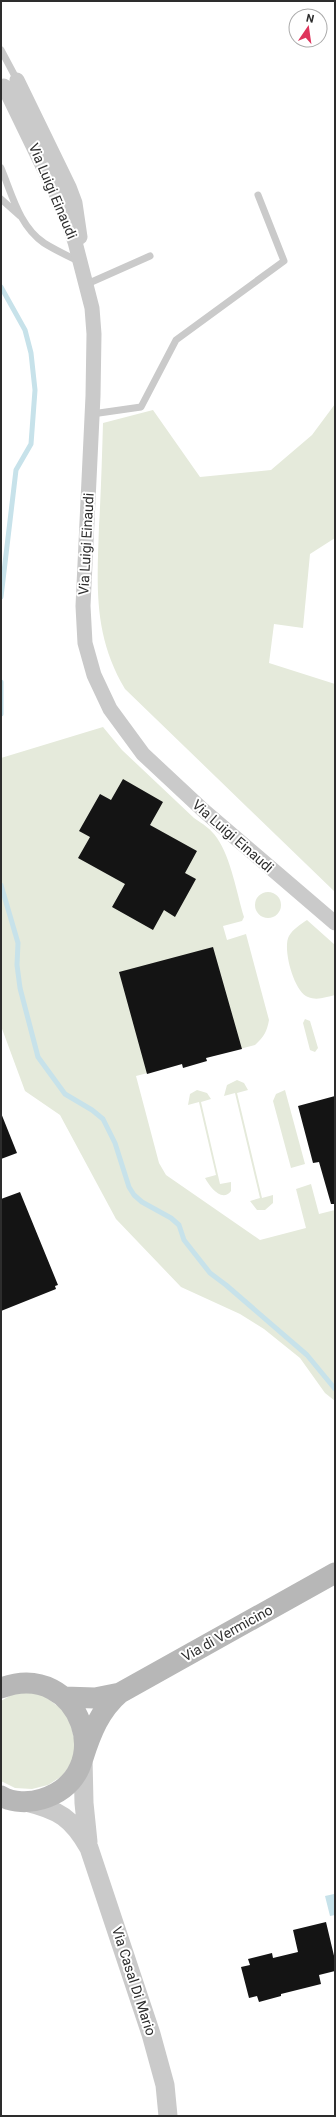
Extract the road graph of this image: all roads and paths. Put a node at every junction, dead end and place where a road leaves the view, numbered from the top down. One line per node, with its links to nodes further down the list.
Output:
1 (1, 50): 2 (lane)
2 (7, 82): 8 (street, Via Luigi Einaudi)
3 (1, 168): 6 (lane)
4 (258, 195): 10 (lane)
5 (1, 199): 6 (lane)
6 (21, 218): 8 (lane)
7 (150, 256): 9 (lane)
8 (82, 264): 9 (street, Via Luigi Einaudi)
9 (87, 284): 10 (street, Via Luigi Einaudi)
10 (92, 414): 11 (street, Via Luigi Einaudi)
11 (335, 923)
12 (335, 1573): 14 (main road, Via di Vermicino)
13 (1, 1688): 15 (main road)
14 (120, 1692): 15 (main road, Via di Vermicino); 16 (main road, Via di Vermicino)
15 (64, 1697): 16 (main road)
16 (83, 1758): 18 (main road, Via di Vermicino); 20 (street, Via Casal Di Mario)
17 (1, 1796): 18 (main road)
18 (26, 1802): 19 (main road); 20 (street, Via Casal Di Mario)
19 (1, 1808)
20 (89, 1848): 21 (street, Via Casal Di Mario)
21 (168, 2116)

